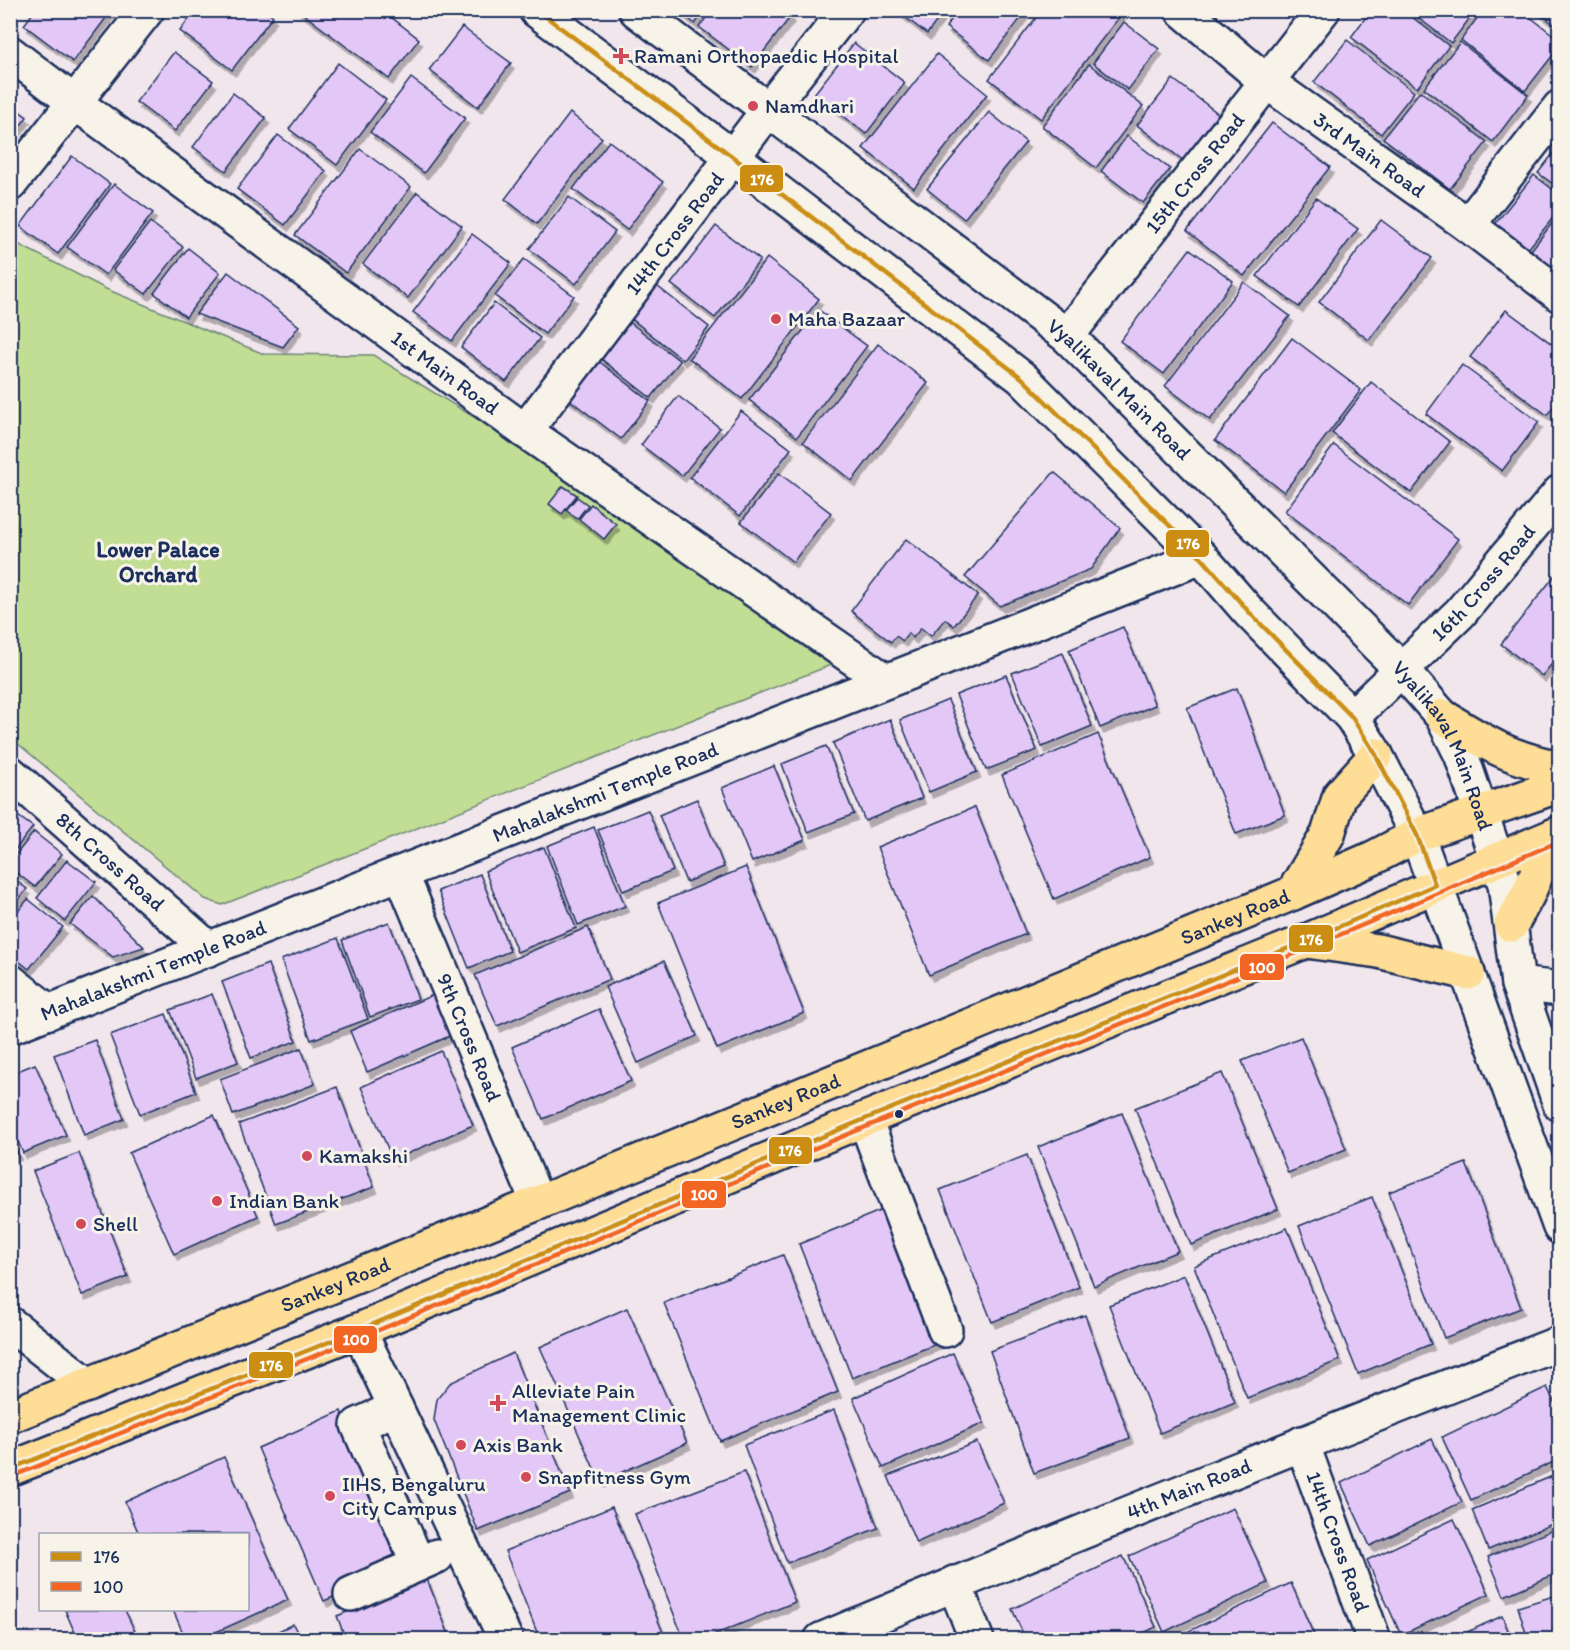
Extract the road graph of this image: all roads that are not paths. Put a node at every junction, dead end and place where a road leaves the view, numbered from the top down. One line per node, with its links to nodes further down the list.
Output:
1 (147, 10): 9 (street)
2 (536, 10): 12 (street)
3 (636, 10): 11 (street, Vyalikaval Main Road)
4 (847, 10): 11 (street, 14th Cross Road)
5 (1182, 10): 8 (street, 3rd Main Road)
6 (1323, 10): 8 (street, 15th Cross Road)
7 (10, 53): 9 (street, 1st Main Road)
8 (1267, 82): 14 (street, 3rd Main Road); 16 (street, 15th Cross Road)
9 (74, 102): 13 (street); 17 (street, 1st Main Road)
10 (1560, 107): 14 (street)
11 (769, 109): 12 (street, 14th Cross Road); 16 (street, Vyalikaval Main Road)
12 (733, 157): 17 (street, 14th Cross Road); 19 (street)
13 (10, 184)
14 (1468, 225): 15 (street, 3rd Main Road)
15 (1560, 295)
16 (1067, 336): 20 (street, Vyalikaval Main Road)
17 (525, 431): 21 (street, 1st Main Road)
18 (1560, 492): 20 (street, 16th Cross Road)
19 (1201, 557): 21 (street, Mahalakshmi Temple Road); 23 (street)
20 (1401, 669): 22 (street, Vyalikaval Main Road); 23 (street, 16th Cross Road)
21 (886, 681): 32 (street, Mahalakshmi Temple Road)
22 (1442, 716): 25 (main road); 28 (street, Vyalikaval Main Road)
23 (1352, 717): 24 (street)
24 (1376, 755): 30 (street); 34 (main road)
25 (1560, 768)
26 (10, 773): 37 (street, 8th Cross Road)
27 (1560, 785): 28 (main road, Sankey Road)
28 (1482, 812): 30 (main road, Sankey Road); 31 (street, Vyalikaval Main Road)
29 (1556, 834): 31 (main road); 35 (main road)
30 (1417, 836): 33 (street); 34 (main road, Sankey Road)
31 (1498, 859): 33 (main road); 35 (street, Vyalikaval Main Road)
32 (401, 873): 37 (street, Mahalakshmi Temple Road); 46 (street, 9th Cross Road)
33 (1435, 885): 36 (main road); 38 (street)
34 (1293, 893): 46 (main road, Sankey Road)
35 (1511, 926): 40 (street, Vyalikaval Main Road)
36 (1306, 941): 38 (main road); 45 (main road)
37 (209, 949): 42 (street, Mahalakshmi Temple Road)
38 (1468, 973): 47 (street)
39 (10, 981): 42 (street)
40 (1518, 984): 41 (street); 44 (street, Vyalikaval Main Road)
41 (1560, 989)
42 (49, 1012): 43 (street, Mahalakshmi Temple Road)
43 (10, 1027)
44 (1560, 1104)
45 (865, 1119): 49 (main road); 50 (street)
46 (538, 1203): 52 (main road, Sankey Road)
47 (1560, 1227)
48 (10, 1324): 52 (street)
49 (359, 1330): 53 (street); 56 (main road)
50 (945, 1330)
51 (1560, 1342): 55 (street, 4th Main Road)
52 (88, 1385): 54 (main road, Sankey Road)
53 (396, 1408): 57 (street); 58 (street)
54 (10, 1416)
55 (1302, 1443): 59 (street, 4th Main Road); 64 (street, 14th Cross Road)
56 (10, 1469)
57 (461, 1545): 58 (street); 61 (street)
58 (418, 1564): 60 (street)
59 (954, 1583): 62 (street, 4th Main Road); 63 (street)
60 (351, 1594)
61 (506, 1640)
62 (821, 1640)
63 (977, 1640)
64 (1374, 1640)

